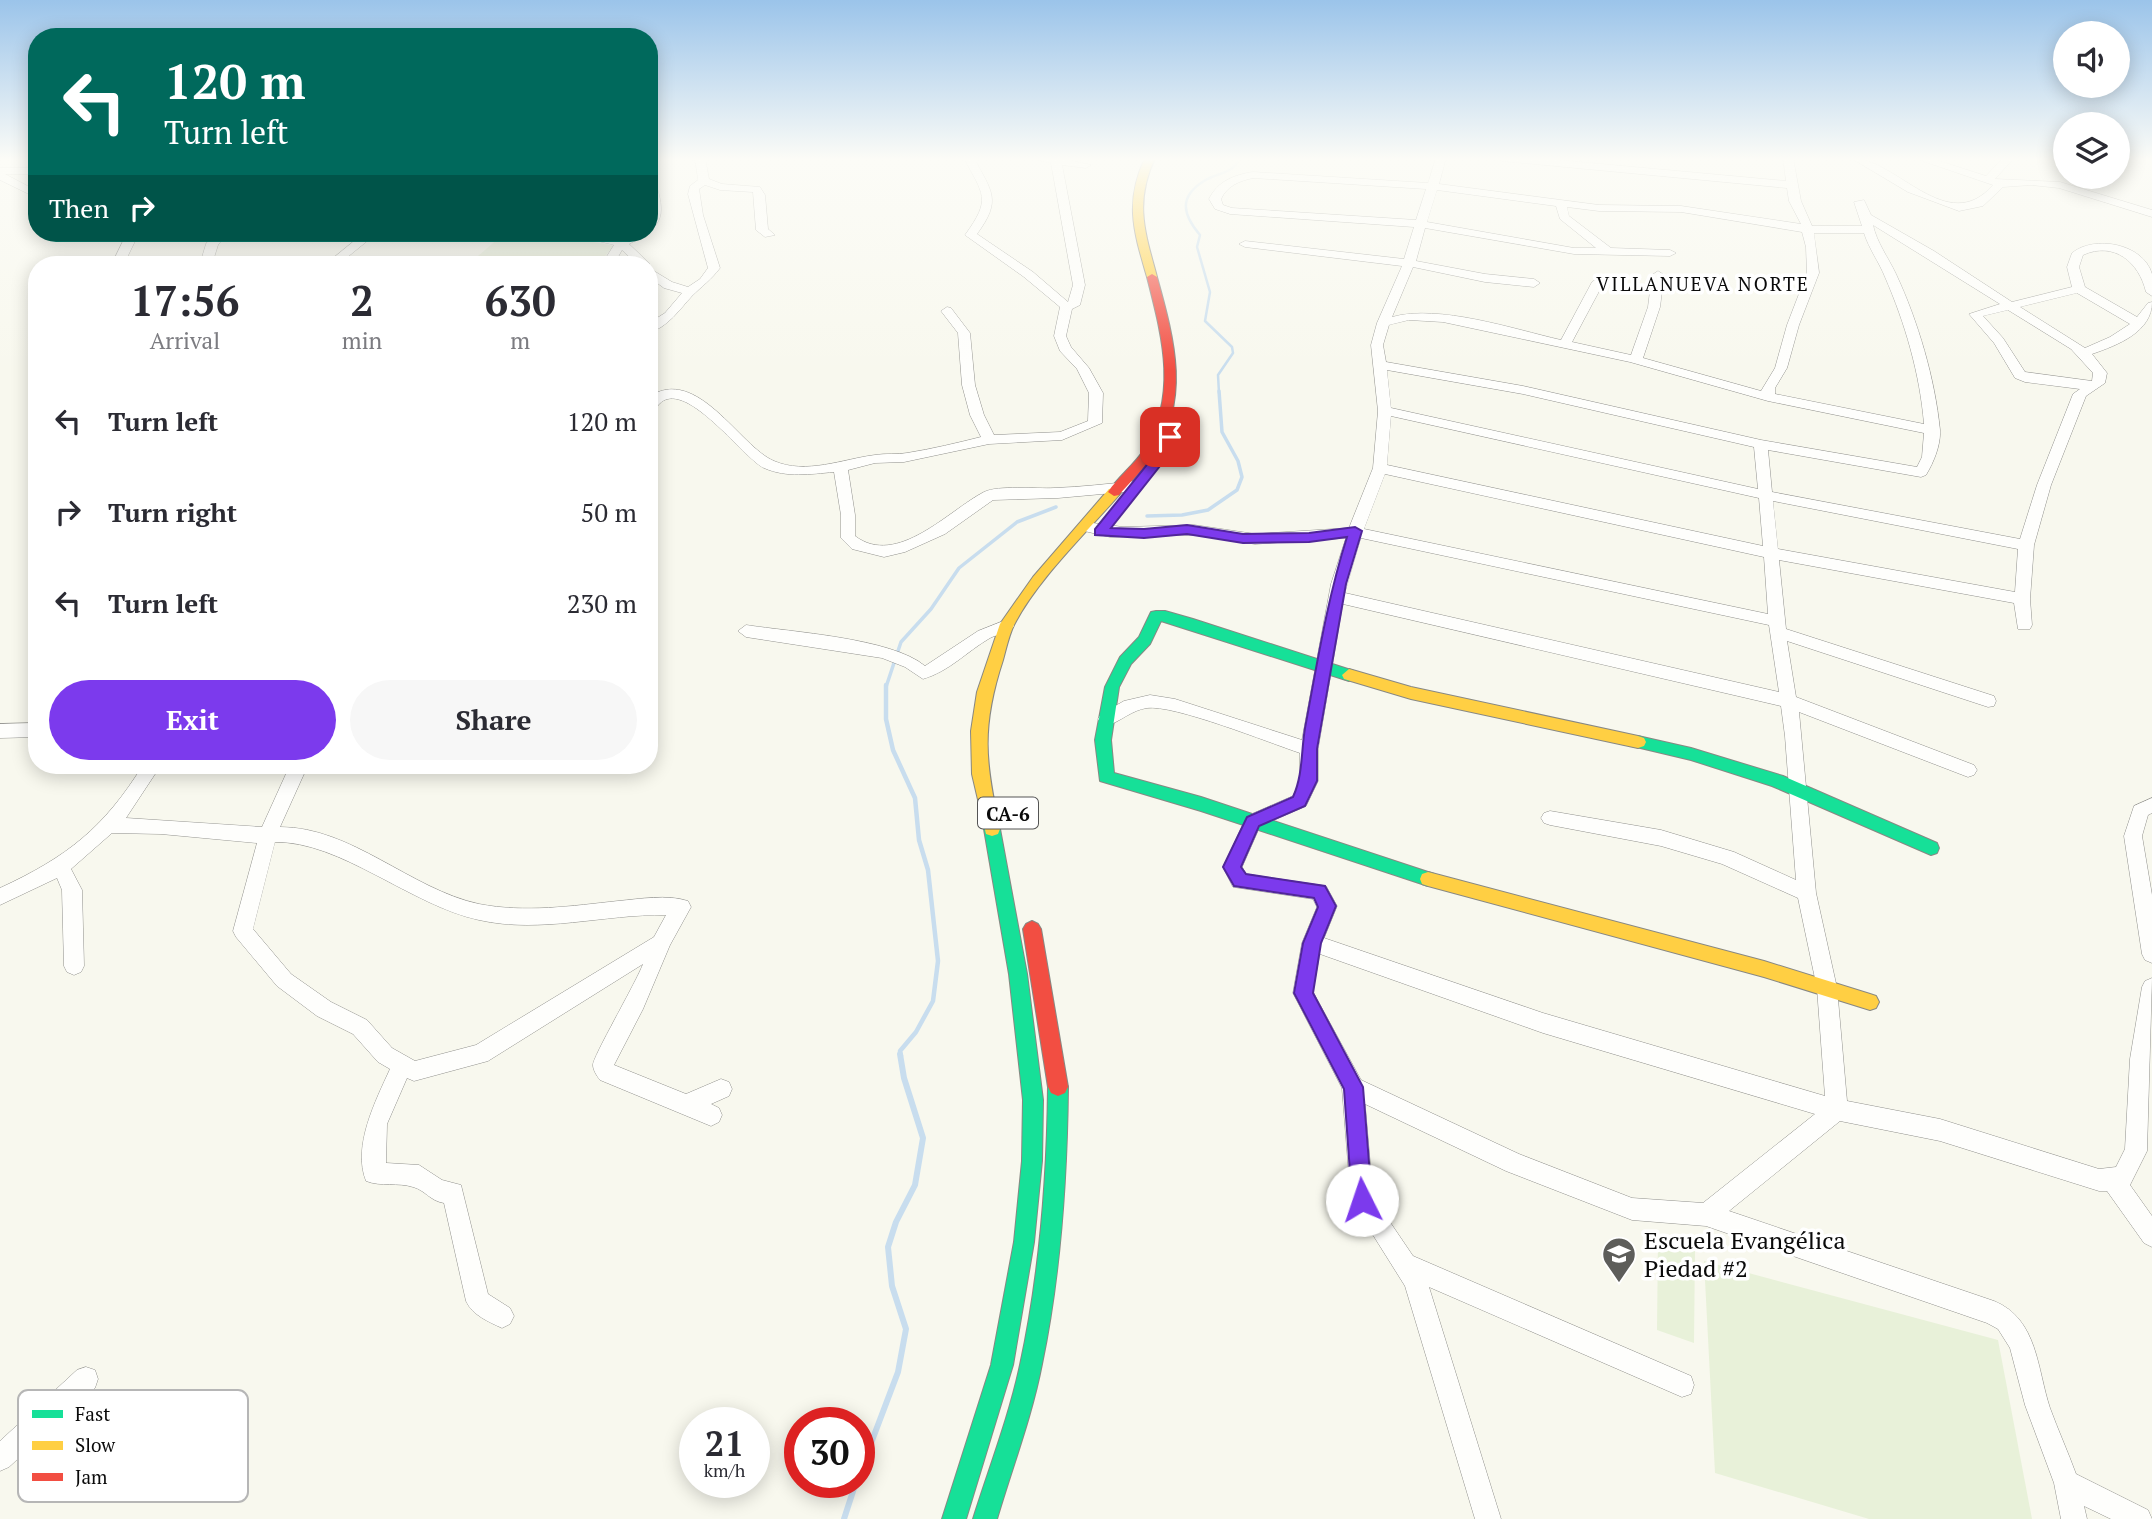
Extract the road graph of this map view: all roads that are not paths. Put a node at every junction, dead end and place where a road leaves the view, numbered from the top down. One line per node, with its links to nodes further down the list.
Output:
1 (703, 229): 29 (street)
2 (762, 229): 13 (street)
3 (976, 229): 31 (street)
4 (1069, 229): 31 (street)
5 (1137, 229): 51 (main road, CA-6)
6 (1151, 229): 51 (main road, CA-6)
7 (1419, 229): 23 (street)
8 (1448, 229): 18 (street)
9 (1579, 229): 18 (street)
10 (1808, 229): 44 (street)
11 (1869, 229): 46 (street)
12 (1878, 229): 32 (street)
13 (769, 235)
14 (360, 242): 20 (street)
15 (616, 242): 16 (street)
16 (621, 243): 21 (street); 22 (street)
17 (1245, 244): 23 (street)
18 (1610, 253): 19 (street)
19 (1670, 253)
20 (342, 256)
21 (613, 256)
22 (635, 256)
23 (1409, 263): 27 (street); 36 (street)
24 (1658, 275): 40 (street)
25 (658, 278): 29 (street)
26 (1598, 282): 38 (street)
27 (1534, 283)
28 (2079, 289): 30 (street); 32 (street); 37 (street)
29 (690, 291): 35 (street)
30 (2152, 292)
31 (1066, 306): 47 (street)
32 (2012, 306): 39 (street); 42 (street)
33 (2152, 306): 37 (street)
34 (947, 311): 47 (street)
35 (658, 323)
36 (1383, 323): 38 (street); 41 (street)
37 (2140, 324): 39 (street)
38 (1565, 344): 40 (street)
39 (2087, 352): 42 (street)
40 (1636, 360): 44 (street)
41 (1378, 365): 45 (street); 48 (street)
42 (2091, 386): 55 (street)
43 (658, 397): 49 (street)
44 (1768, 397): 46 (street)
45 (1385, 411): 50 (street); 52 (street)
46 (1933, 430): 48 (street)
47 (989, 440): 49 (street)
48 (1761, 444): 52 (street)
49 (840, 467): 51 (street)
50 (1380, 468): 54 (street); 57 (street)
51 (1127, 486): 53 (main road, CA-6)
52 (1766, 495): 55 (street); 57 (street)
53 (1093, 530): 54 (street); 56 (main road, CA-6); 60 (main road, CA-6)
54 (1355, 531): 58 (street); 62 (street)
55 (2026, 545): 59 (street)
56 (1084, 551)
57 (1770, 553): 59 (street); 62 (street)
58 (1337, 597): 64 (street); 65 (street)
59 (2022, 599): 61 (street)
60 (1006, 625): 63 (street); 109 (main road, CA-6)
61 (2024, 625)
62 (1778, 626): 65 (street); 66 (street)
63 (746, 631)
64 (1324, 669): 67 (main road); 70 (street); 74 (main road)
65 (1788, 701): 71 (street); 74 (street)
66 (1988, 701)
67 (1107, 719): 70 (street); 77 (main road)
68 (28, 730): 69 (street)
69 (0, 731)
70 (1309, 749): 77 (street)
71 (1968, 770)
72 (146, 774): 78 (street)
73 (294, 774): 79 (street)
74 (1797, 790): 80 (main road); 82 (street)
75 (2152, 805): 87 (street)
76 (1550, 818): 82 (street)
77 (1253, 821): 86 (street); 90 (main road)
78 (110, 825): 79 (street); 81 (street)
79 (270, 836): 85 (street); 92 (street)
80 (1931, 848)
81 (61, 867): 83 (street); 88 (street)
82 (1806, 893): 90 (street)
83 (0, 897)
84 (1029, 912): 110 (main road)
85 (661, 943): 92 (street); 95 (street)
86 (1312, 943): 93 (street); 96 (street)
87 (2152, 954)
88 (74, 966)
89 (2152, 987): 98 (street)
90 (1827, 988): 91 (main road); 96 (street)
91 (1870, 1002)
92 (402, 1065): 102 (street)
93 (1353, 1087): 99 (street); 101 (street)
94 (720, 1088): 95 (street)
95 (688, 1104): 97 (street)
96 (1837, 1110): 98 (street); 99 (street)
97 (710, 1115)
98 (2112, 1179): 100 (street)
99 (1706, 1215): 108 (street)
100 (2152, 1235)
101 (1405, 1264): 104 (street); 111 (street)
102 (502, 1316)
103 (86, 1379): 105 (street)
104 (1682, 1385)
105 (74, 1390)
106 (18, 1441): 107 (street)
107 (0, 1458)
108 (2067, 1483): 112 (street); 113 (street)
109 (954, 1519)
110 (985, 1519)
111 (1488, 1519)
112 (2074, 1519)
113 (2139, 1519)

